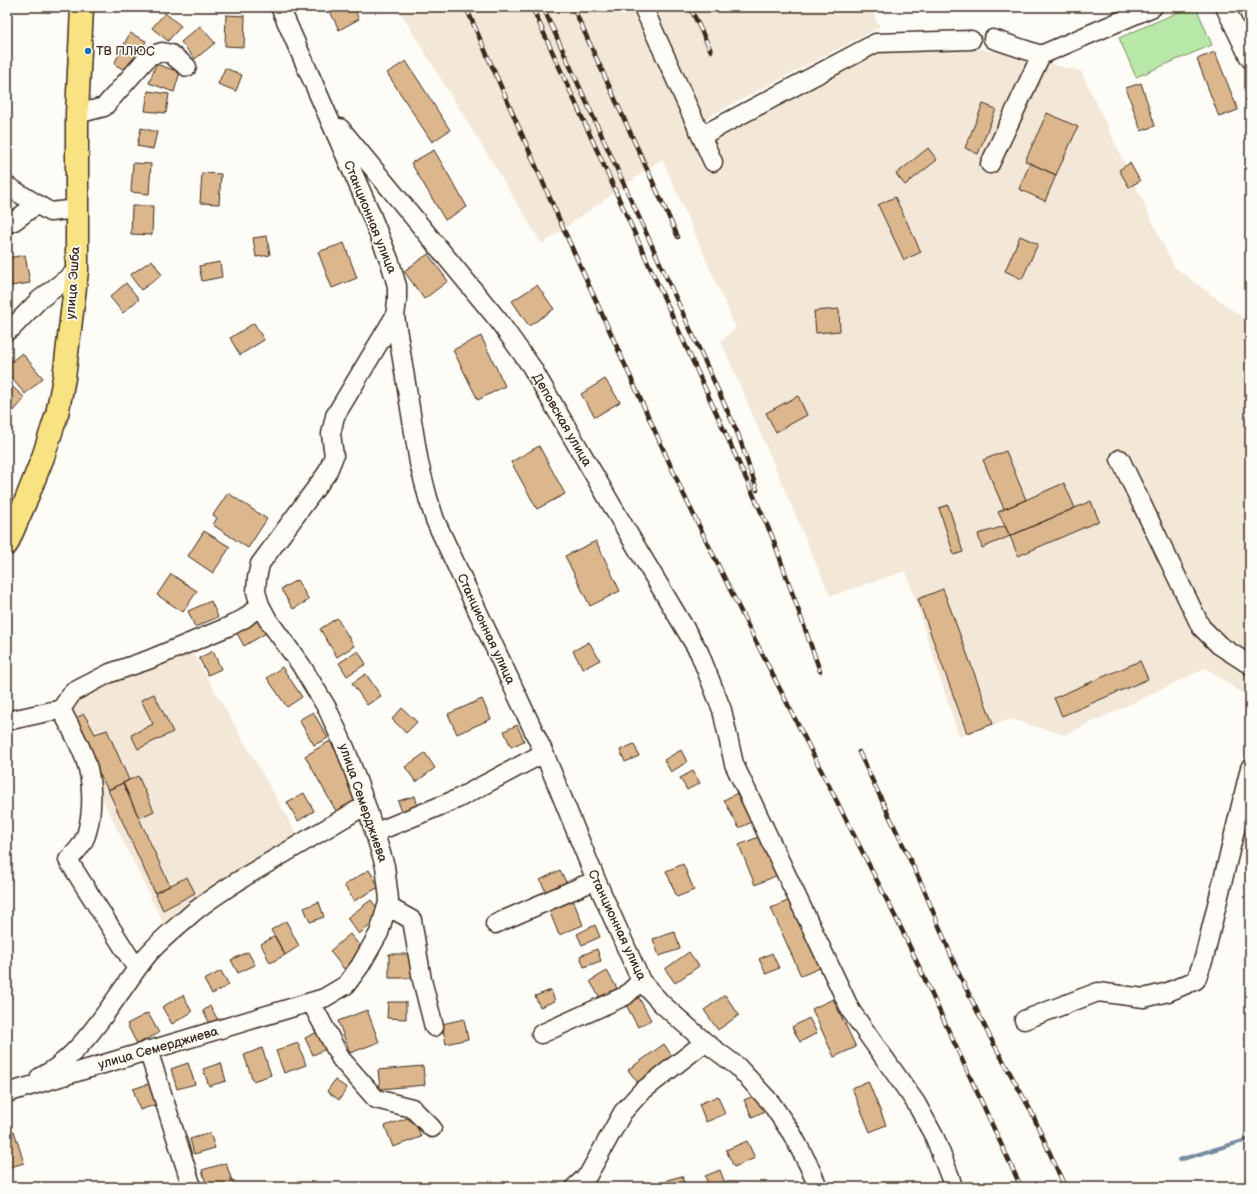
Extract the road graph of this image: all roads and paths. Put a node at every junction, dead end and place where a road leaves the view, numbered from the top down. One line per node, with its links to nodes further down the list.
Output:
1 (280, 7): 11 (street, Станционная улица)
2 (643, 7): 13 (street)
3 (1154, 7): 8 (street)
4 (1225, 7): 9 (street)
5 (82, 9): 12 (highway, улица Эшба)
6 (993, 39): 8 (street)
7 (971, 40): 13 (street)
8 (1041, 55): 15 (street)
9 (1250, 59)
10 (186, 67): 12 (street)
11 (327, 112): 21 (street, Станционная улица); 49 (street, Деповская улица)
12 (77, 114): 18 (highway, улица Эшба)
13 (701, 136): 14 (street)
14 (713, 162)
15 (990, 164)
16 (7, 186): 17 (street)
17 (37, 204): 18 (street); 19 (street)
18 (76, 209): 20 (highway, улица Эшба)
19 (7, 224)
20 (77, 271): 22 (street); 24 (highway, улица Эшба)
21 (395, 316): 25 (street, улица Семерджиева); 29 (street, Станционная улица)
22 (7, 331)
23 (1120, 459): 26 (street)
24 (7, 544)
25 (260, 605): 27 (street); 31 (street, улица Семерджиева)
26 (1250, 665)
27 (61, 709): 28 (street); 36 (street)
28 (7, 722)
29 (544, 753): 32 (street); 33 (street, Станционная улица)
30 (1250, 768): 39 (street)
31 (366, 805): 32 (street, улица Семерджиева); 36 (street)
32 (374, 833): 34 (street, улица Семерджиева)
33 (596, 880): 35 (street); 37 (street, Станционная улица)
34 (387, 906): 38 (street, улица Семерджиева); 40 (street)
35 (496, 924)
36 (137, 970): 44 (street)
37 (641, 981): 41 (street); 42 (street, Станционная улица)
38 (310, 1002): 43 (street, улица Семерджиева); 45 (street)
39 (1024, 1020)
40 (434, 1027)
41 (541, 1034)
42 (705, 1042): 47 (street); 48 (street, Станционная улица)
43 (148, 1050): 44 (street, улица Семерджиева); 46 (street)
44 (7, 1093)
45 (432, 1128)
46 (192, 1187)
47 (575, 1187)
48 (818, 1187)
49 (953, 1187)

